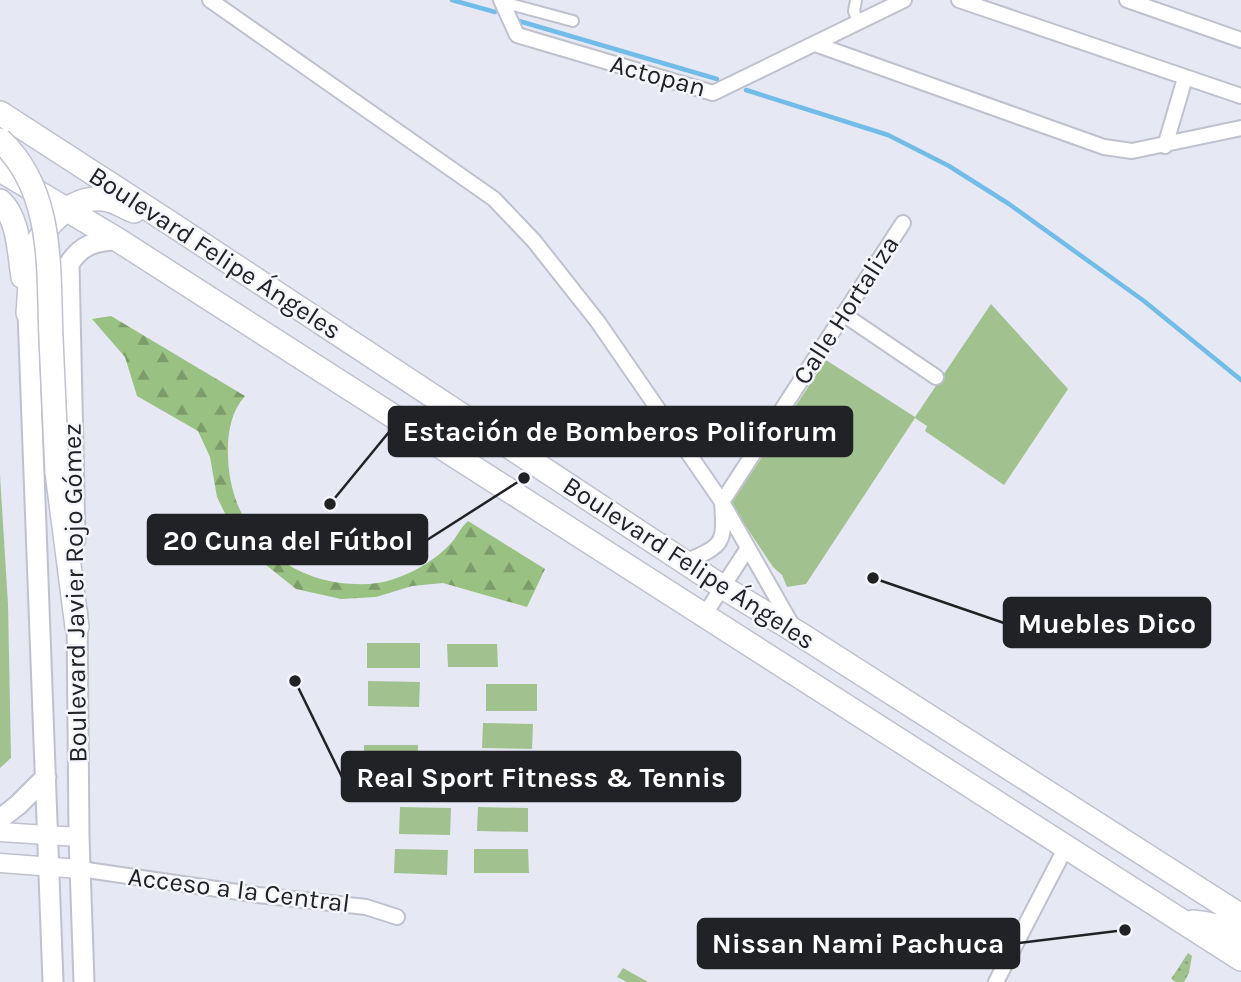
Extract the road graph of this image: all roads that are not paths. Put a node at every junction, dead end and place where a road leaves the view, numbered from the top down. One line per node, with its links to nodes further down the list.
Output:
1 (210, 0): 28 (street)
2 (856, 0): 8 (street)
3 (904, 0): 8 (street, Actopan)
4 (959, 0): 11 (street)
5 (1127, 0): 9 (street)
6 (502, 1): 7 (street); 10 (street, Actopan)
7 (573, 21)
8 (858, 22): 10 (street, Actopan)
9 (1241, 40)
10 (815, 44): 16 (street)
11 (1185, 78): 12 (street); 16 (street)
12 (1241, 96)
13 (0, 113): 20 (main road, Boulevard Felipe Ángeles)
14 (1241, 128): 16 (street)
15 (0, 140): 33 (main road, bridge)
16 (1165, 146)
17 (0, 170): 19 (main road, Boulevard Felipe Ángeles)
18 (0, 201): 24 (main road)
19 (68, 209): 20 (main road); 22 (main road, Boulevard Felipe Ángeles); 24 (main road)
20 (167, 221): 30 (main road, Boulevard Felipe Ángeles)
21 (903, 223): 25 (street, Calle Hortaliza)
22 (118, 240): 23 (main road, Boulevard Javier Rojo Gómez); 32 (main road, Boulevard Felipe Ángeles)
23 (68, 287): 27 (main road); 33 (main road, Boulevard Javier Rojo Gómez)
24 (28, 313): 27 (main road, Boulevard Javier Rojo Gómez)
25 (843, 314): 26 (street); 28 (street, Calle Hortaliza)
26 (936, 377)
27 (33, 449): 35 (main road, Boulevard Javier Rojo Gómez)
28 (722, 502): 29 (street); 30 (street)
29 (748, 548): 31 (street); 34 (street)
30 (685, 562): 31 (main road, Boulevard Felipe Ángeles)
31 (724, 589): 32 (street); 34 (main road, Boulevard Felipe Ángeles)
32 (703, 617): 39 (main road, Boulevard Felipe Ángeles)
33 (77, 627): 38 (main road, Boulevard Javier Rojo Gómez)
34 (795, 631): 43 (main road, Boulevard Felipe Ángeles)
35 (46, 777): 36 (main road); 37 (main road, Boulevard Javier Rojo Gómez)
36 (2, 832): 37 (street)
37 (48, 835): 38 (street); 41 (main road, Boulevard Javier Rojo Gómez)
38 (79, 837): 42 (main road, Boulevard Javier Rojo Gómez)
39 (1066, 847): 45 (main road, Boulevard Felipe Ángeles); 50 (street)
40 (0, 863): 41 (street)
41 (49, 867): 42 (street); 48 (main road, Boulevard Javier Rojo Gómez)
42 (80, 869): 44 (street, Acceso a la Central); 49 (main road, Boulevard Javier Rojo Gómez)
43 (1241, 916)
44 (397, 917)
45 (1183, 922): 46 (main road); 47 (main road, Boulevard Felipe Ángeles)
46 (1241, 938)
47 (1241, 959)
48 (53, 982)
49 (84, 982)
50 (996, 982)

